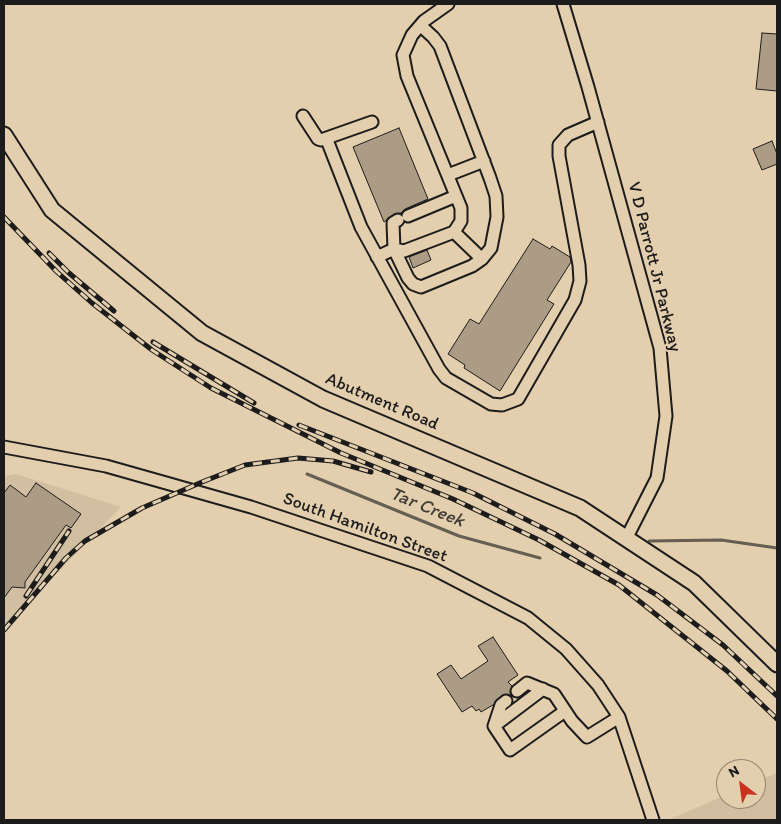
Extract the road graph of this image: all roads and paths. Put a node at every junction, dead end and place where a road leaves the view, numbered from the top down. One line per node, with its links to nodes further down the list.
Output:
1 (448, 4): 3 (street)
2 (563, 4): 6 (street, V D Parrott Jr Parkway)
3 (420, 26): 9 (street); 10 (street)
4 (303, 116): 8 (street)
5 (372, 122): 8 (street)
6 (598, 122): 14 (street); 17 (street, V D Parrott Jr Parkway)
7 (4, 135): 17 (main road, Abutment Road)
8 (327, 140): 14 (street)
9 (484, 161): 10 (street); 15 (street)
10 (448, 175): 11 (street)
11 (456, 196): 12 (street); 13 (street)
12 (454, 232): 13 (street); 15 (street)
13 (394, 249): 14 (street); 15 (street)
14 (377, 257)
15 (482, 259)
16 (4, 447): 23 (street, South Hamilton Street)
17 (627, 537): 18 (main road, Abutment Road)
18 (777, 664)
19 (543, 688): 20 (street); 22 (street); 24 (street)
20 (517, 691)
21 (506, 701): 24 (street)
22 (565, 711): 23 (street); 24 (street)
23 (619, 717): 25 (street, South Hamilton Street)
24 (494, 726)
25 (653, 820)

